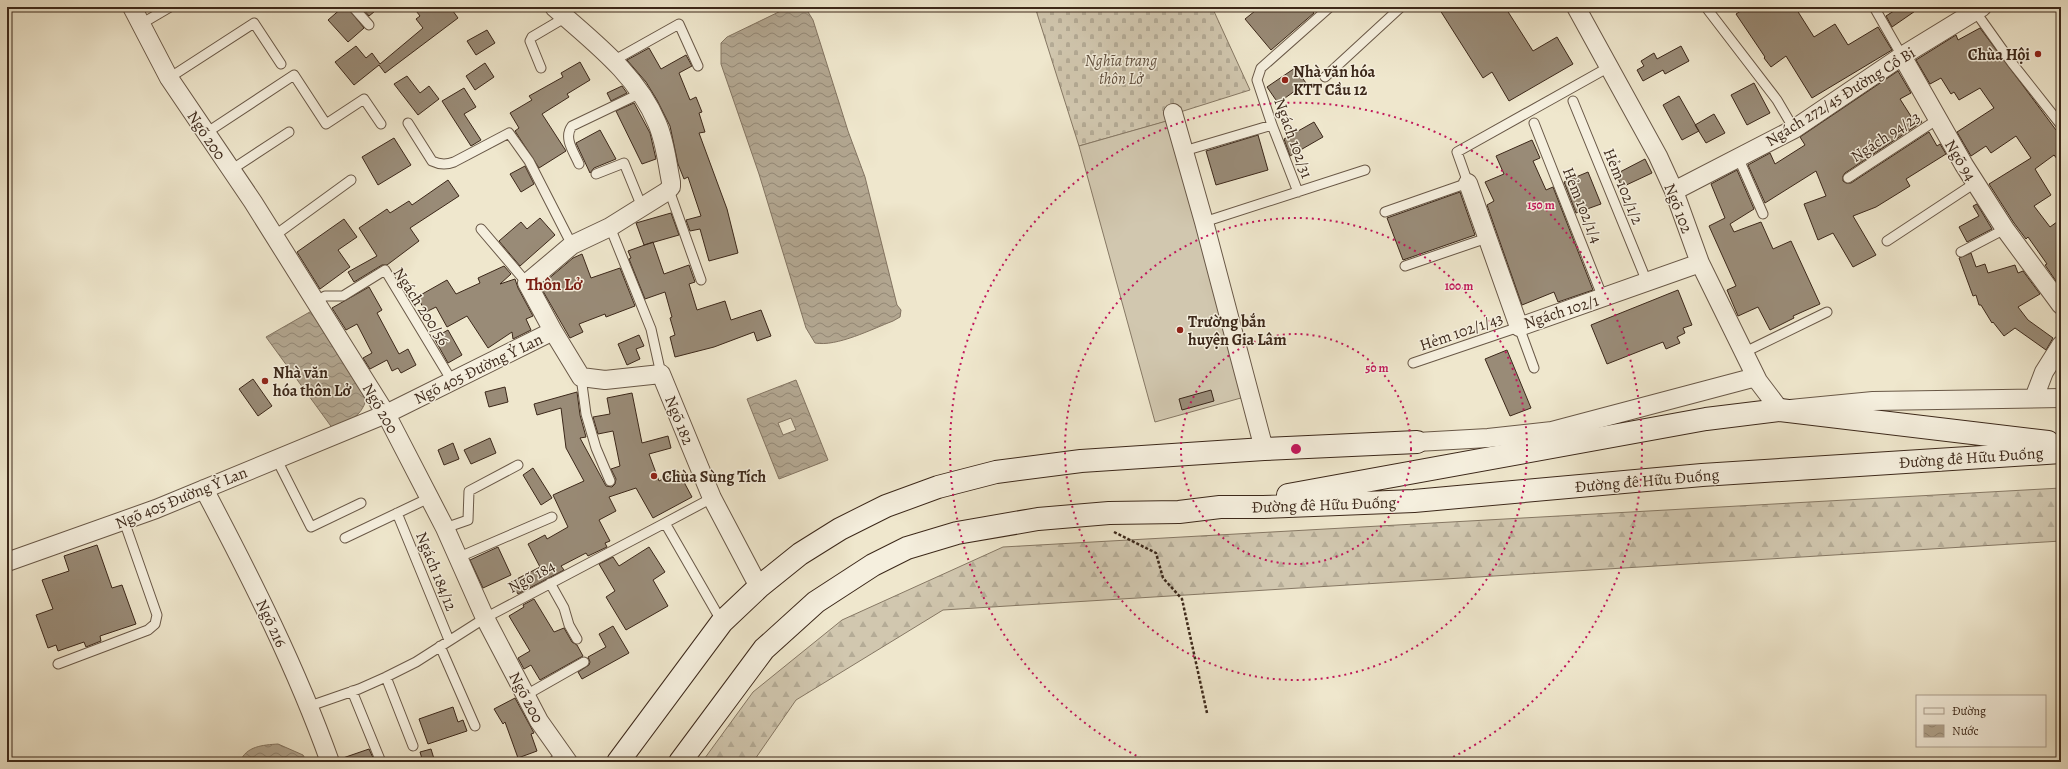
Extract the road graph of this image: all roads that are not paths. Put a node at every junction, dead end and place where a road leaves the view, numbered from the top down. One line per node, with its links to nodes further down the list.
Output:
1 (132, 7): 11 (street, Ngõ 200)
2 (170, 7): 11 (lane)
3 (353, 7): 12 (lane)
4 (1330, 7): 28 (lane, Ngách 102/31)
5 (1400, 7): 19 (lane)
6 (1576, 7): 17 (street, Ngõ 102)
7 (1710, 7): 30 (lane)
8 (1874, 7): 13 (lane, Ngõ 94)
9 (1979, 9): 13 (street, Ngách 272/45 Đường Cổ Bi); 29 (lane)
10 (560, 12): 14 (street); 18 (lane)
11 (141, 24): 20 (street, Ngõ 200)
12 (369, 25)
13 (1902, 56): 24 (street, Ngõ 94); 30 (street, Ngách 272/45 Đường Cổ Bi)
14 (613, 60): 16 (lane); 21 (street)
15 (281, 64): 20 (lane)
16 (698, 66)
17 (1609, 67): 41 (lane); 44 (street, Ngõ 102)
18 (541, 68)
19 (1325, 77)
20 (169, 78): 32 (street, Ngõ 200)
21 (641, 93): 35 (lane); 43 (street)
22 (1573, 102): 61 (lane, Hẻm 102/1/2)
23 (1173, 113): 33 (street)
24 (1938, 119): 39 (lane, Ngách 94/23); 42 (street, Ngõ 94)
25 (408, 123): 56 (lane)
26 (1534, 123): 63 (lane, Hẻm 102/1/4)
27 (381, 124): 32 (lane)
28 (1272, 125): 33 (lane); 45 (lane, Ngách 102/31)
29 (2061, 125)
30 (1794, 129): 34 (street, Ngách 272/45 Đường Cổ Bi)
31 (289, 132): 36 (lane)
32 (206, 133): 36 (street, Ngõ 200)
33 (1184, 151): 49 (street)
34 (1738, 157): 44 (street, Ngách 272/45 Đường Cổ Bi); 48 (lane)
35 (579, 164)
36 (231, 170): 53 (street, Ngõ 200)
37 (1365, 170): 45 (lane)
38 (596, 174): 46 (lane)
39 (1848, 178)
40 (351, 180): 53 (lane)
41 (1468, 183): 47 (lane); 54 (street, Ngách 102/1)
42 (1975, 183): 51 (street, Ngõ 94); 55 (lane)
43 (669, 190): 46 (street); 60 (lane)
44 (1674, 191): 58 (street, Ngõ 102)
45 (1298, 192): 49 (lane)
46 (642, 207): 50 (street)
47 (1385, 212)
48 (1763, 214)
49 (1204, 222): 83 (street)
50 (610, 227): 56 (street); 73 (lane)
51 (2005, 229): 57 (lane); 65 (street, Ngõ 94)
52 (481, 230): 62 (lane)
53 (274, 236): 64 (street, Ngõ 200)
54 (1487, 238): 59 (lane); 67 (street, Ngách 102/1)
55 (1887, 241)
56 (572, 245): 62 (street)
57 (1961, 252)
58 (1700, 263): 61 (street, Ngách 102/1); 70 (street, Ngõ 102)
59 (1405, 266)
60 (701, 280)
61 (1647, 282): 63 (street, Ngách 102/1)
62 (527, 284): 68 (street, Ngõ 405 Đường Ỷ Lan)
63 (1603, 298): 67 (street, Ngách 102/1)
64 (315, 302): 76 (lane, Ngách 200/56); 80 (street, Ngõ 200)
65 (2061, 305)
66 (1827, 312): 70 (lane)
67 (1519, 327): 71 (lane, Hẻm 102/1/43); 72 (lane)
68 (553, 331): 74 (street); 76 (street, Ngõ 405 Đường Ỷ Lan)
69 (2061, 345): 77 (street)
70 (1745, 352): 75 (street, Ngõ 102)
71 (1413, 363)
72 (1534, 368)
73 (661, 374): 74 (street); 90 (street, Ngõ 182)
74 (581, 377): 87 (lane)
75 (1756, 377): 79 (street, Ngõ 102); 81 (street)
76 (452, 381): 80 (street, Ngõ 405 Đường Ỷ Lan)
77 (2034, 398): 78 (street); 79 (street)
78 (2061, 398)
79 (1780, 410): 82 (main road); 92 (main road)
80 (386, 414): 85 (street, Ngõ 405 Đường Ỷ Lan); 89 (street, Ngõ 200)
81 (1416, 442): 83 (main road)
82 (2061, 444)
83 (1264, 449): 102 (main road)
84 (2061, 452): 92 (main road, Đường đê Hữu Đuống)
85 (276, 458): 88 (street, Ngõ 405 Đường Ỷ Lan); 91 (lane)
86 (518, 465): 97 (lane)
87 (610, 481)
88 (204, 489): 95 (street, Ngõ 405 Đường Ỷ Lan); 113 (street, Ngõ 216)
89 (429, 498): 93 (lane); 97 (street, Ngõ 200)
90 (712, 498): 96 (lane, Ngõ 184); 102 (street, Ngõ 182)
91 (361, 503)
92 (1220, 507): 120 (main road, Đường đê Hữu Đuống)
93 (397, 513): 98 (lane); 105 (lane, Ngách 184/12)
94 (552, 517): 99 (lane)
95 (124, 521): 100 (street, Ngõ 405 Đường Ỷ Lan); 109 (lane)
96 (665, 523): 101 (lane, Ngõ 184); 104 (lane)
97 (445, 528): 99 (street, Ngõ 200)
98 (345, 538)
99 (457, 558): 103 (street, Ngõ 200)
100 (7, 562)
101 (550, 583): 103 (lane, Ngõ 184); 106 (lane)
102 (759, 587): 104 (main road)
103 (484, 618): 105 (lane, Ngõ 184); 112 (street, Ngõ 200)
104 (722, 622): 119 (main road)
105 (449, 640): 107 (lane, Ngõ 184)
106 (577, 640)
107 (440, 646): 110 (lane, Ngõ 184); 114 (lane)
108 (584, 662): 112 (lane)
109 (58, 664)
110 (386, 677): 111 (lane, Ngõ 184); 115 (lane)
111 (352, 692): 113 (lane, Ngõ 184); 118 (lane)
112 (526, 696): 116 (street, Ngõ 200)
113 (310, 706): 117 (street, Ngõ 216)
114 (475, 726)
115 (413, 746)
116 (561, 760)
117 (330, 762)
118 (381, 762)
119 (618, 762)
120 (680, 762)

